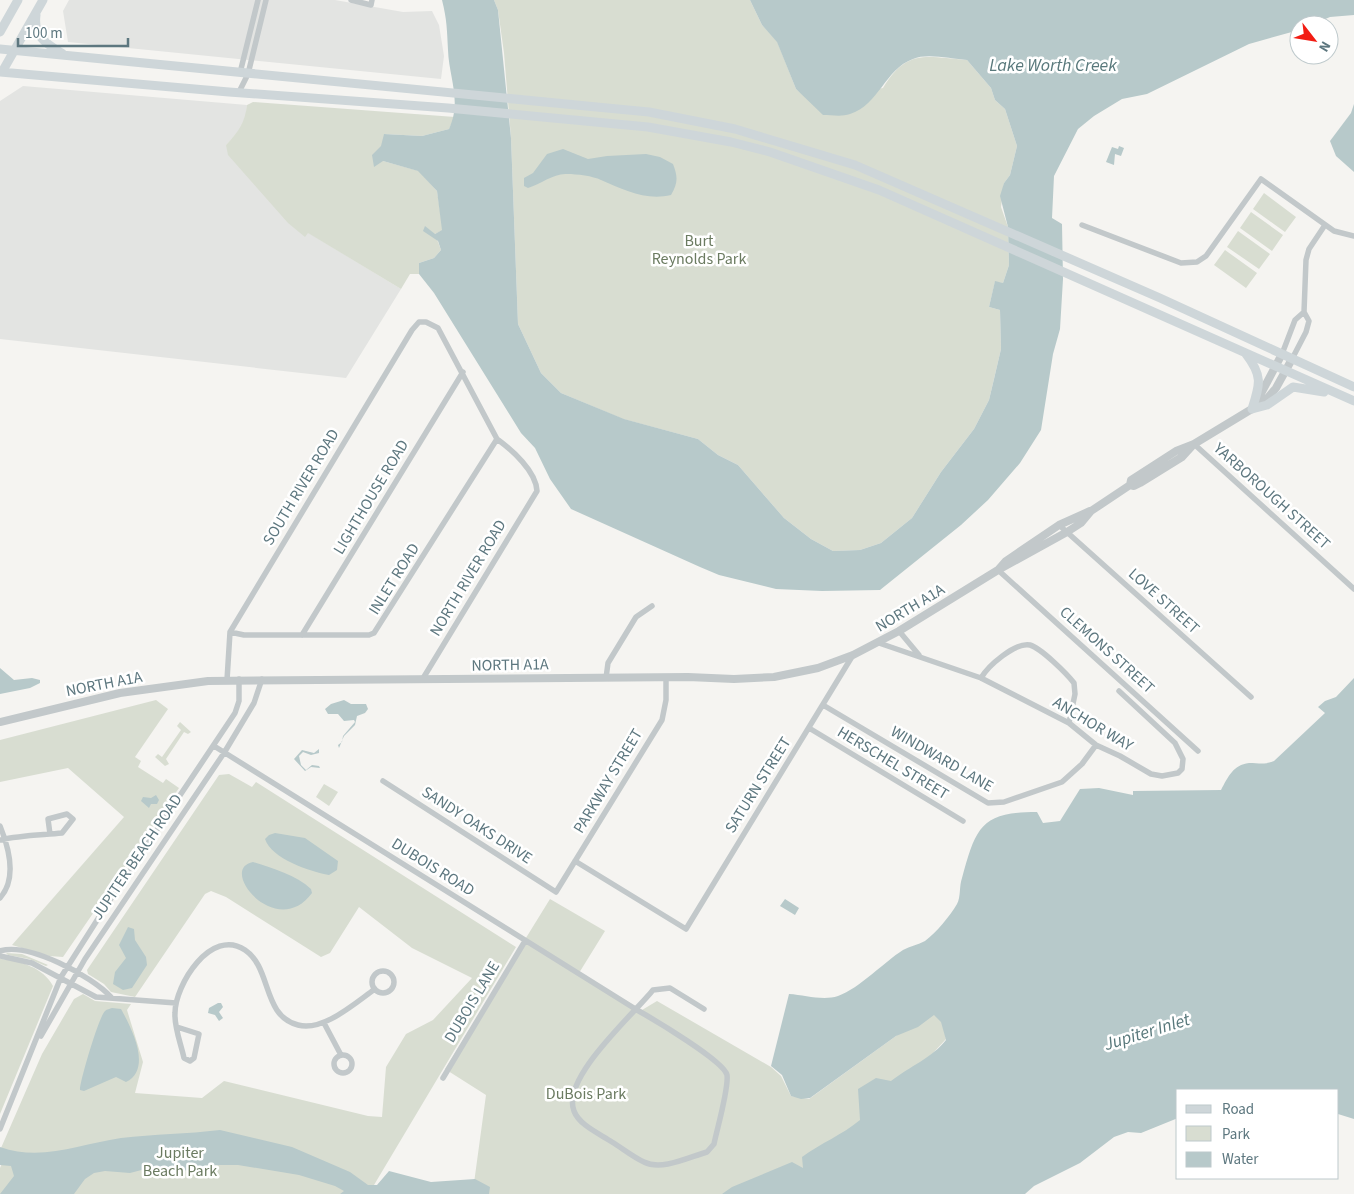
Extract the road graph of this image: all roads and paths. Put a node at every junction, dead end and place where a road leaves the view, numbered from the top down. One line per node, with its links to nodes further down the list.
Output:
1 (18, 0): 8 (main road)
2 (43, 0): 7 (main road)
3 (258, 0): 13 (street)
4 (266, 0): 13 (street)
5 (351, 0): 6 (street)
6 (371, 2)
7 (36, 12): 10 (main road); 11 (main road)
8 (0, 32)
9 (0, 49): 10 (main road)
10 (15, 51): 11 (main road); 12 (main road)
11 (65, 56): 13 (main road)
12 (1, 73): 14 (main road)
13 (244, 74): 14 (street); 20 (main road)
14 (239, 92): 19 (main road)
15 (1082, 225): 16 (street)
16 (1325, 225): 17 (street); 18 (street)
17 (1354, 236)
18 (1304, 312): 20 (street); 21 (street)
19 (1244, 352): 22 (main road); 28 (main road)
20 (1282, 354): 21 (main road); 22 (street, NORTH A1A)
21 (1292, 359): 23 (street, NORTH A1A); 25 (main road)
22 (1276, 367): 23 (main road); 28 (street, NORTH A1A)
23 (1285, 371): 26 (main road); 28 (street, NORTH A1A)
24 (462, 372): 29 (street); 38 (street, SOUTH RIVER ROAD); 39 (street, LIGHTHOUSE ROAD)
25 (1354, 387)
26 (1342, 396): 27 (main road); 28 (main road)
27 (1354, 401)
28 (1252, 409): 30 (street, NORTH A1A)
29 (497, 439): 39 (street, INLET ROAD); 49 (street, NORTH RIVER ROAD)
30 (1194, 444): 31 (street, NORTH A1A); 35 (street, YARBOROUGH STREET)
31 (1092, 511): 32 (street, NORTH A1A); 33 (street, NORTH A1A)
32 (1059, 525): 33 (street, LOVE STREET); 34 (street, NORTH A1A)
33 (1067, 532): 34 (street, NORTH A1A); 51 (street, LOVE STREET)
34 (998, 570): 37 (street, NORTH A1A); 58 (street, CLEMONS STREET)
35 (1354, 589)
36 (652, 606): 43 (street)
37 (900, 631): 40 (street, NORTH A1A); 42 (street)
38 (230, 632): 39 (street, INLET ROAD); 48 (street, SOUTH RIVER ROAD)
39 (302, 635)
40 (879, 643): 41 (street, NORTH A1A); 42 (street, ANCHOR WAY)
41 (853, 655): 44 (street, NORTH A1A); 52 (street, SATURN STREET)
42 (920, 656): 45 (street, ANCHOR WAY)
43 (606, 678): 44 (street, NORTH A1A); 49 (street, NORTH A1A)
44 (666, 678): 65 (street, PARKWAY STREET)
45 (981, 678): 54 (street, ANCHOR WAY); 54 (street)
46 (239, 679): 47 (street, NORTH A1A); 48 (street, NORTH A1A); 56 (street, JUPITER BEACH ROAD)
47 (262, 679): 49 (street, NORTH A1A); 59 (street, JUPITER BEACH ROAD)
48 (227, 680): 53 (street, NORTH A1A)
49 (422, 680)
50 (1119, 691): 57 (street, ANCHOR WAY)
51 (1251, 697)
52 (823, 705): 55 (street, SATURN STREET); 57 (street, WINDWARD LANE)
53 (0, 722)
54 (1069, 723): 57 (street, ANCHOR WAY)
55 (809, 728): 61 (street, HERSCHEL STREET); 65 (street, SATURN STREET)
56 (214, 746): 59 (street, DUBOIS ROAD); 71 (street, JUPITER BEACH ROAD)
57 (1096, 746)
58 (1198, 751)
59 (224, 752): 68 (street, DUBOIS ROAD); 72 (street, JUPITER BEACH ROAD)
60 (383, 781): 66 (street, SANDY OAKS DRIVE)
61 (963, 820)
62 (0, 826): 64 (street)
63 (50, 834): 63 (street); 64 (street)
64 (2, 839): 67 (street)
65 (576, 861): 66 (street, PARKWAY STREET)
66 (556, 892)
67 (0, 898)
68 (525, 941): 79 (street, DUBOIS ROAD); 84 (street, DUBOIS LANE)
69 (0, 951): 71 (street)
70 (0, 956): 73 (street)
71 (67, 967): 72 (street); 73 (street, JUPITER BEACH ROAD)
72 (77, 972): 74 (street, JUPITER BEACH ROAD); 76 (street)
73 (61, 977): 74 (street); 82 (street, JUPITER BEACH ROAD)
74 (71, 982): 76 (street); 82 (street, JUPITER BEACH ROAD)
75 (375, 989): 80 (street)
76 (111, 997): 77 (street)
77 (176, 1003): 80 (street); 81 (street)
78 (704, 1009): 79 (street)
79 (637, 1010): 79 (street, DUBOIS ROAD)
80 (324, 1023): 83 (street)
81 (178, 1027): 81 (street)
82 (33, 1051): 85 (street, JUPITER BEACH ROAD)
83 (341, 1055)
84 (443, 1078)
85 (0, 1130)

